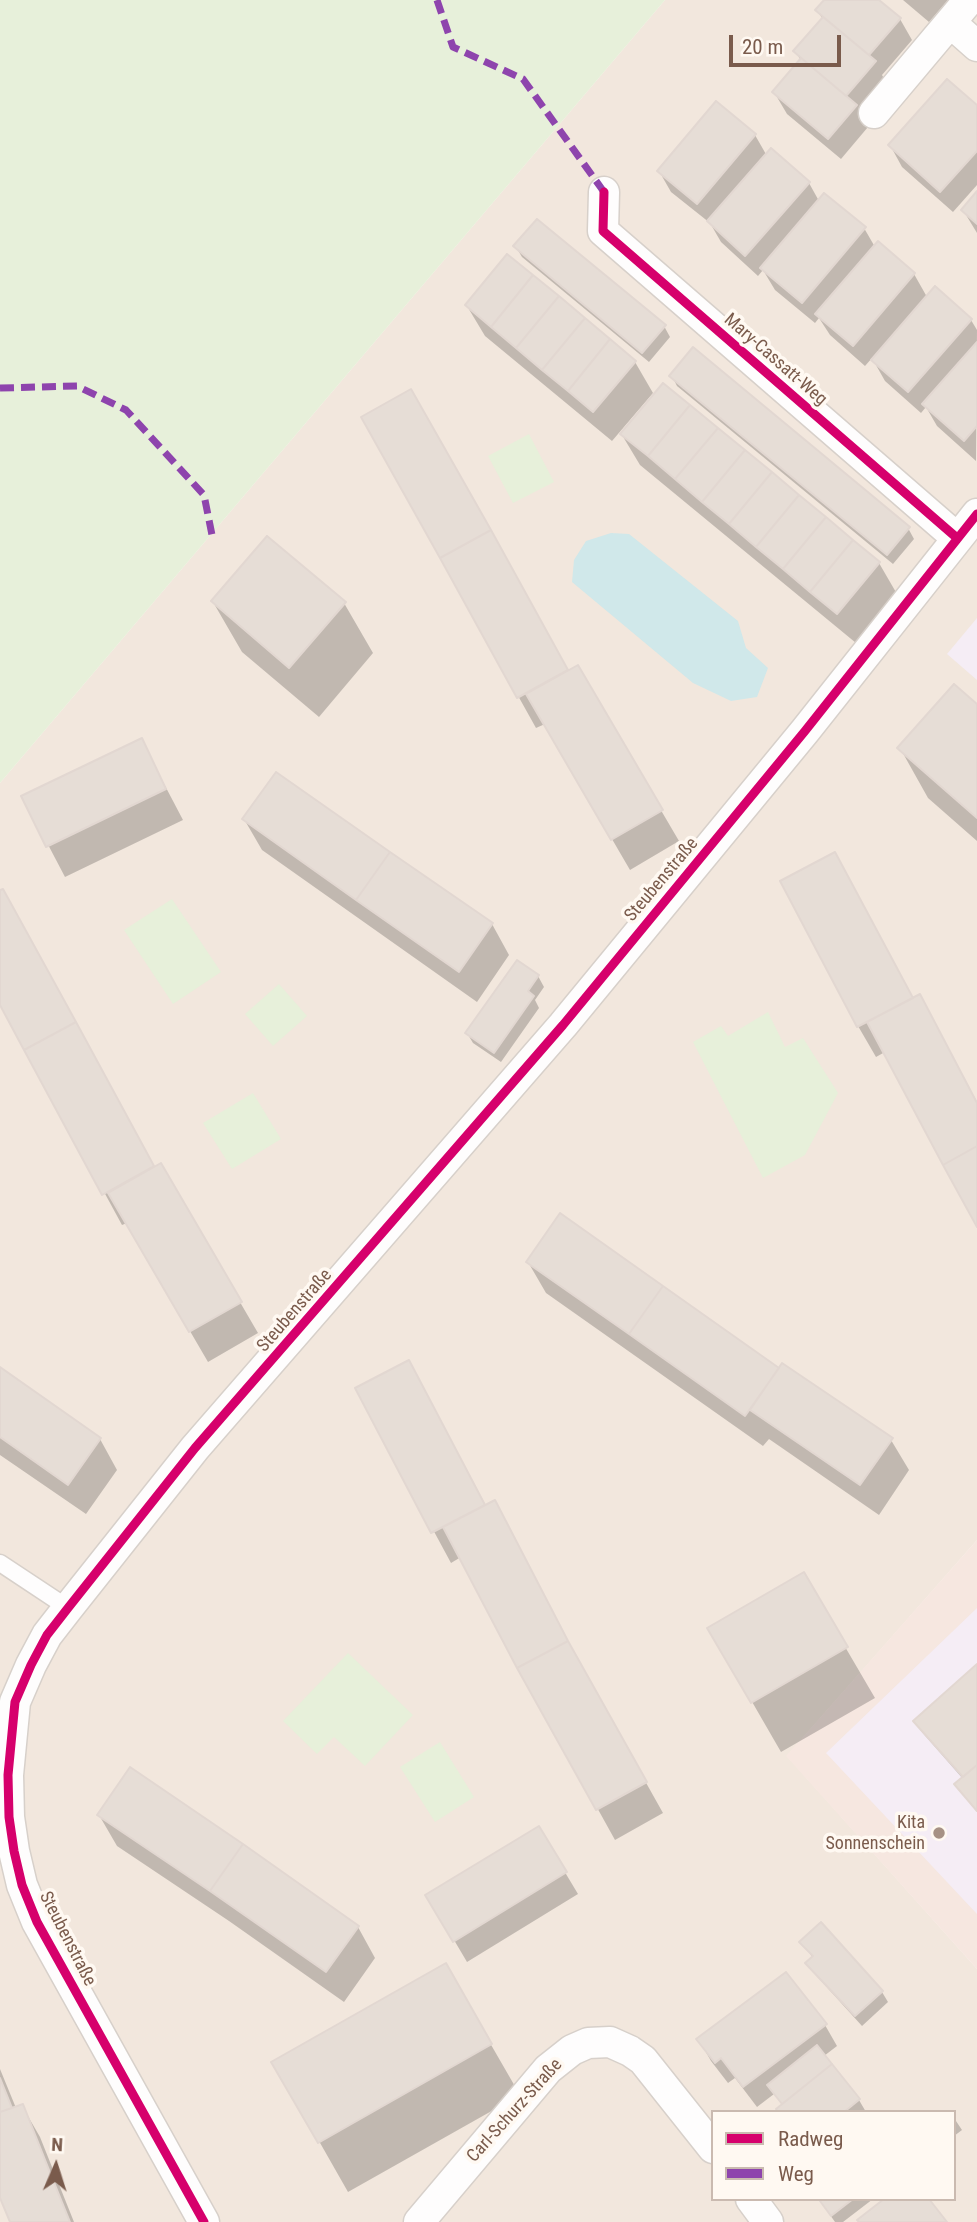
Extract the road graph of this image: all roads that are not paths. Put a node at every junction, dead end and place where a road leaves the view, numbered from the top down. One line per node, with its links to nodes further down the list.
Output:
1 (960, 11): 2 (street); 3 (street)
2 (977, 46)
3 (874, 113)
4 (604, 192): 6 (street, Mary-Cassatt-Weg)
5 (977, 514): 6 (street, Steubenstraße)
6 (957, 538): 8 (street, Steubenstraße)
7 (0, 1563): 8 (lane)
8 (68, 1608): 11 (street, Steubenstraße)
9 (711, 2145): 12 (street, Carl-Schurz-Straße)
10 (752, 2201): 13 (street)
11 (204, 2222)
12 (419, 2222)
13 (768, 2222)

